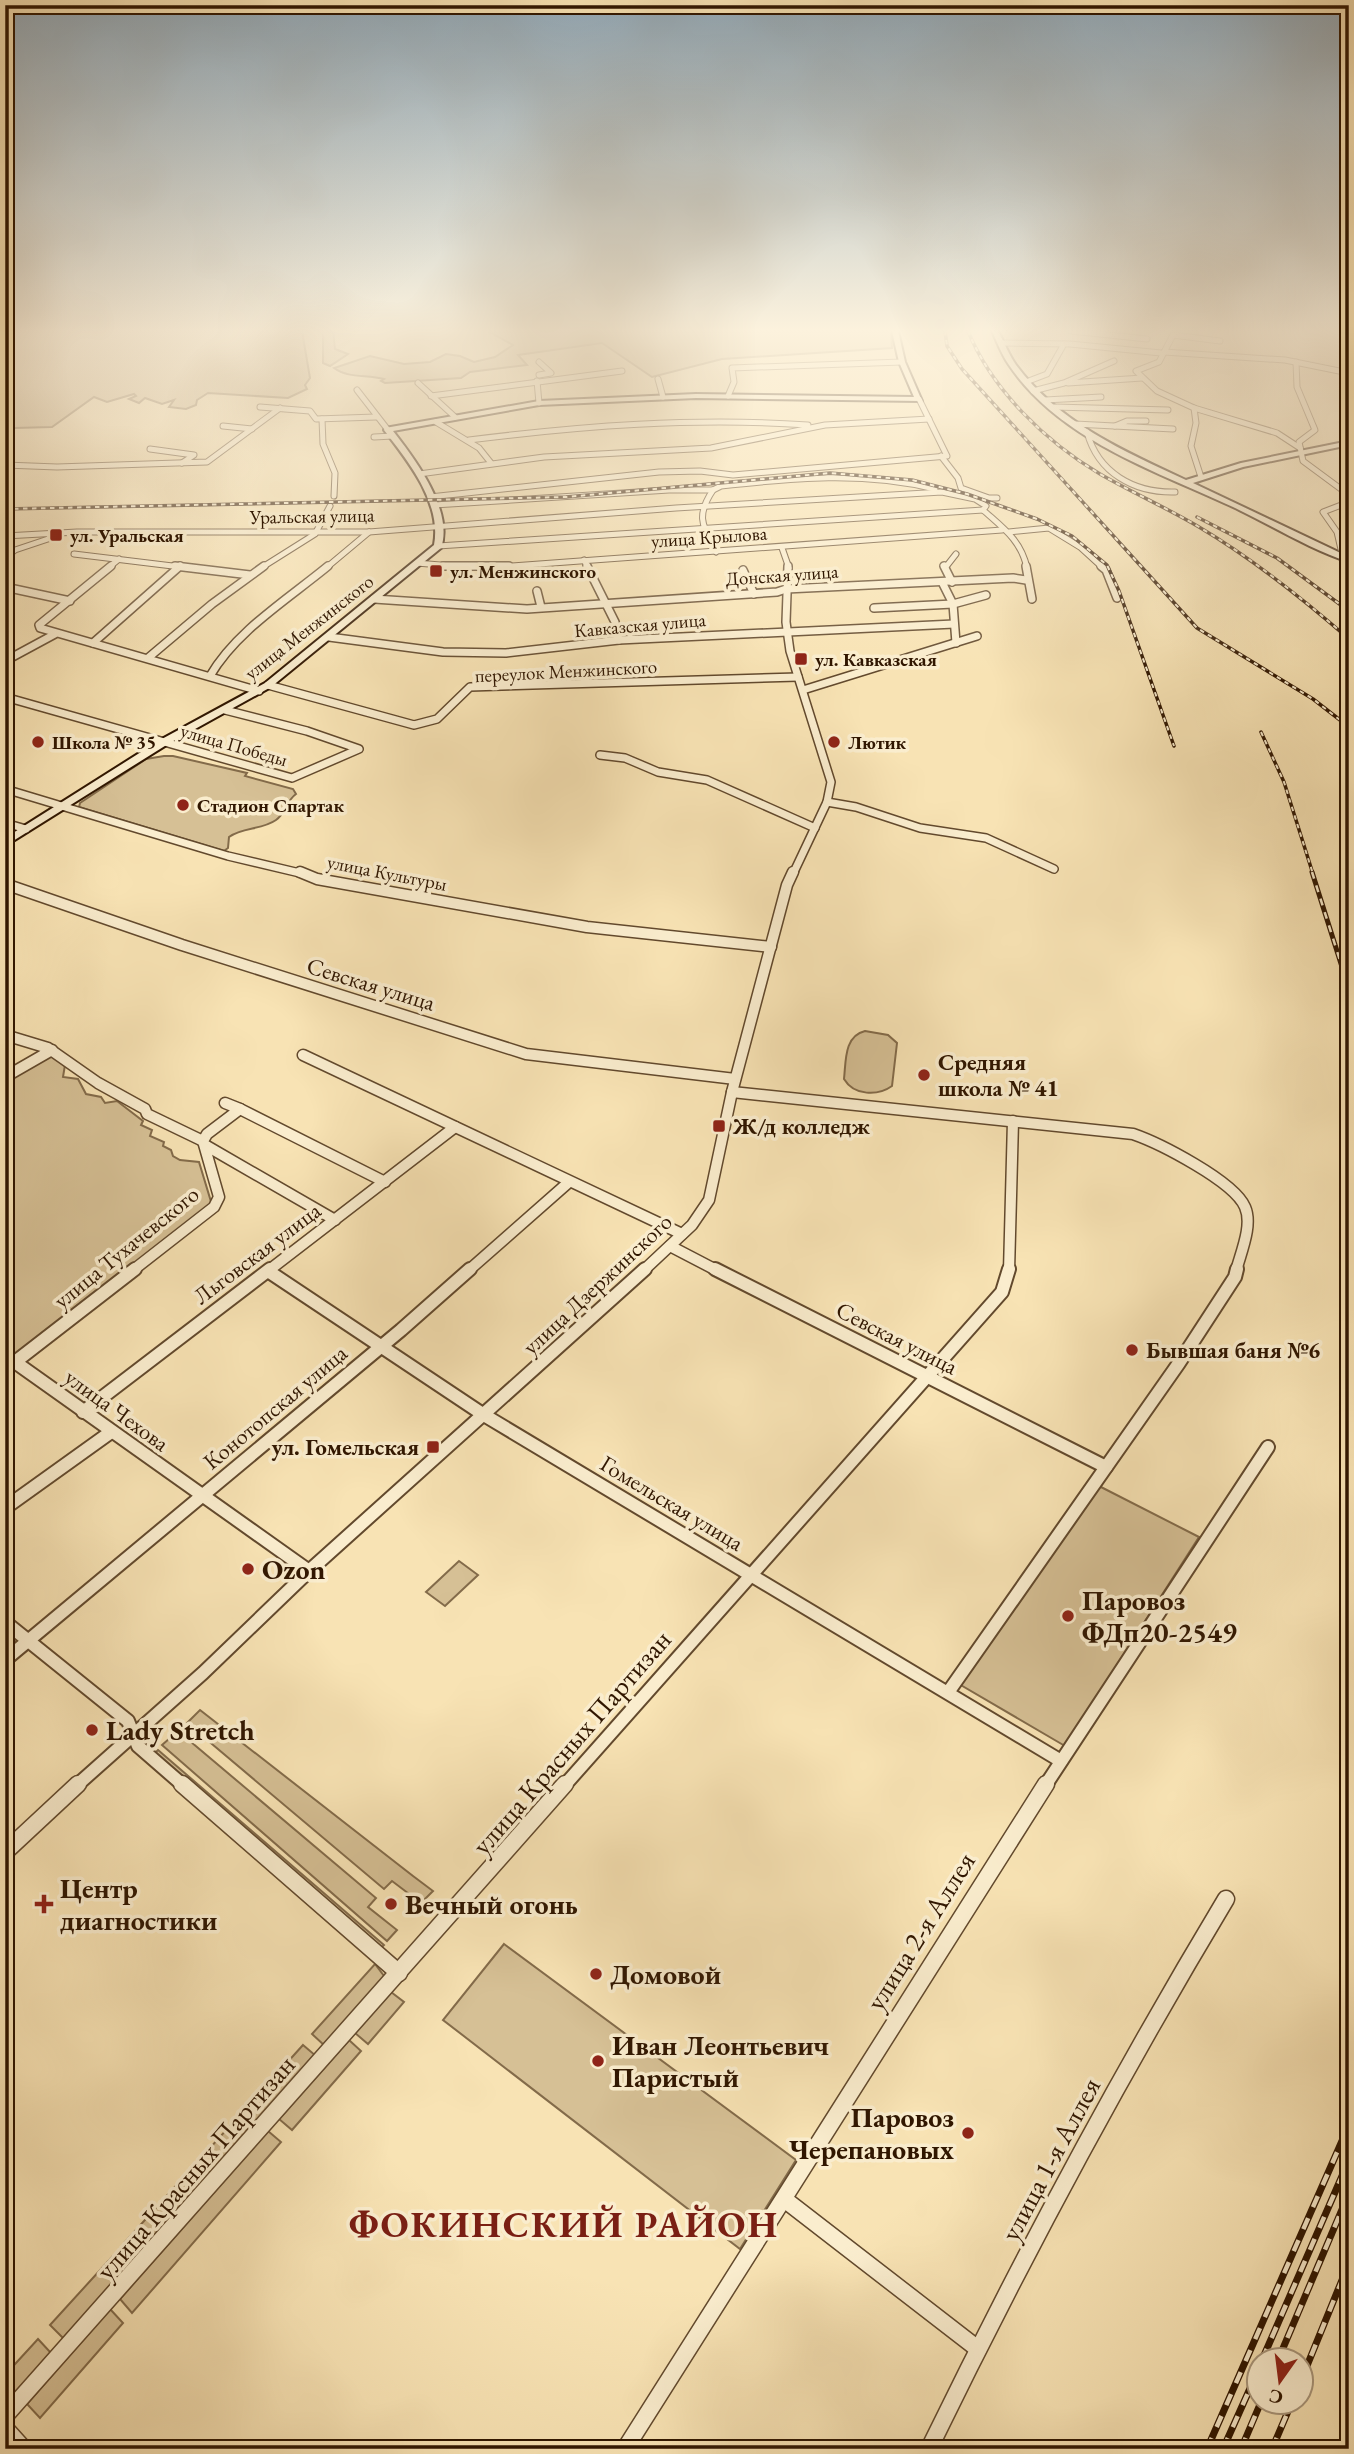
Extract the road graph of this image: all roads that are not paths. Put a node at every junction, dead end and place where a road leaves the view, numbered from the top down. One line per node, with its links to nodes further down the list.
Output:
1 (230, 446): 16 (street)
2 (324, 446): 26 (street)
3 (400, 446): 19 (street)
4 (476, 446): 17 (street)
5 (723, 446): 17 (street)
6 (940, 446): 15 (street)
7 (1091, 446): 24 (street)
8 (1112, 446): 21 (street)
9 (1191, 446): 20 (street)
10 (1295, 446): 14 (street)
11 (1300, 446): 14 (street)
12 (1328, 446): 14 (street)
13 (150, 449): 16 (street)
14 (1300, 449): 20 (street); 25 (street)
15 (944, 455): 27 (street); 28 (street)
16 (182, 463): 18 (street)
17 (491, 463): 19 (street)
18 (5, 465)
19 (419, 474): 28 (street)
20 (1201, 477): 21 (street)
21 (1187, 482): 48 (street)
22 (713, 490): 23 (street); 28 (street); 31 (street)
23 (942, 492): 31 (street, Уральская улица); 32 (street, Уральская улица)
24 (1175, 492)
25 (1349, 495)
26 (334, 496)
27 (997, 498)
28 (432, 501): 33 (street)
29 (1349, 502): 48 (street)
30 (330, 506): 39 (street)
31 (700, 507): 33 (street, Уральская улица); 35 (street)
32 (984, 510): 35 (street); 36 (street, Уральская улица)
33 (440, 527): 34 (street, Уральская улица); 41 (street)
34 (404, 530): 37 (street, Уральская улица); 41 (street)
35 (705, 530): 41 (street); 43 (street)
36 (1005, 531): 42 (street, улица Крылова); 54 (street, Уральская улица); 63 (street, улица Крылова)
37 (369, 532): 39 (street, Уральская улица); 82 (street)
38 (54, 533): 39 (street, Уральская улица); 40 (street, Уральская улица); 46 (street)
39 (315, 534): 53 (street)
40 (5, 536)
41 (439, 543): 50 (street, улица Менжинского)
42 (782, 548): 43 (street, улица Крылова); 59 (street, улица Дзержинского)
43 (716, 552): 49 (street, улица Крылова)
44 (74, 554): 47 (street)
45 (956, 554): 56 (street)
46 (5, 558)
47 (119, 559): 51 (street); 66 (street)
48 (1346, 559)
49 (584, 560): 50 (street, улица Крылова); 67 (street)
50 (417, 563): 64 (street, улица Менжинского)
51 (180, 566): 53 (street); 78 (street)
52 (743, 570): 61 (street)
53 (250, 575): 80 (street)
54 (1026, 580): 56 (street, Донская улица); 65 (street, Уральская улица)
55 (942, 582): 56 (street, Донская улица); 57 (street, Донская улица); 68 (street)
56 (952, 582)
57 (911, 584): 59 (street, Донская улица); 69 (street)
58 (5, 587): 66 (street)
59 (786, 589): 61 (street, Донская улица); 73 (street, улица Дзержинского)
60 (537, 591): 70 (street)
61 (754, 594): 67 (street, Донская улица)
62 (986, 595): 68 (street)
63 (1117, 598)
64 (374, 599): 70 (street, Донская улица); 76 (street, улица Менжинского)
65 (1032, 600)
66 (69, 601): 74 (street, переулок Менжинского)
67 (603, 602): 70 (street, Донская улица); 77 (street)
68 (953, 604): 69 (street); 72 (street)
69 (922, 605): 71 (street)
70 (541, 607)
71 (874, 608)
72 (954, 624): 73 (street, Кавказская улица); 79 (street)
73 (786, 632): 77 (street, Кавказская улица); 83 (street, улица Дзержинского)
74 (55, 634): 78 (street, переулок Менжинского); 81 (street)
75 (977, 636): 79 (street)
76 (329, 637): 77 (street, Кавказская улица); 84 (street, улица Менжинского)
77 (619, 640)
78 (93, 643): 80 (street, переулок Менжинского)
79 (956, 643): 85 (street)
80 (148, 658): 82 (street, переулок Менжинского)
81 (5, 661)
82 (209, 676): 84 (street, переулок Менжинского)
83 (798, 677): 84 (street, переулок Менжинского); 85 (street, улица Дзержинского)
84 (264, 688): 87 (street, улица Менжинского)
85 (803, 690): 91 (street, улица Дзержинского)
86 (5, 697): 88 (street, улица Победы)
87 (225, 710): 88 (street, улица Менжинского); 88 (street, улица Победы)
88 (164, 742): 92 (street, улица Менжинского)
89 (600, 755): 94 (street)
90 (5, 789): 92 (street, улица Культуры)
91 (827, 802): 94 (street, улица Дзержинского); 97 (street)
92 (63, 806): 95 (street, улица Менжинского); 99 (street, улица Культуры)
93 (5, 823): 95 (street)
94 (815, 828): 99 (street, улица Дзержинского)
95 (26, 829): 96 (street, улица Менжинского)
96 (5, 843)
97 (1054, 869)
98 (5, 884): 104 (street, Севская улица)
99 (771, 947): 104 (street, улица Дзержинского)
100 (5, 1035): 101 (street)
101 (52, 1050): 103 (street); 110 (street)
102 (303, 1055): 109 (street)
103 (5, 1077)
104 (735, 1079): 105 (street, улица Дзержинского)
105 (732, 1092): 108 (street); 114 (street, улица Дзержинского)
106 (225, 1103): 107 (street)
107 (240, 1109): 110 (street); 111 (street)
108 (1013, 1121): 119 (street, улица Красных Партизан); 124 (street)
109 (455, 1127): 111 (street, Льговская улица); 112 (street)
110 (204, 1143): 113 (street); 118 (street, улица Тухачевского)
111 (385, 1182): 113 (street, Льговская улица)
112 (569, 1182): 114 (street); 117 (street, Конотопская улица)
113 (335, 1220): 116 (street, Льговская улица)
114 (682, 1234): 115 (street, улица Дзержинского)
115 (670, 1246): 119 (street, Севская улица); 121 (street, улица Дзержинского)
116 (268, 1271): 117 (street, Гомельская улица); 120 (street, Льговская улица)
117 (381, 1346): 121 (street, Гомельская улица); 125 (street, Конотопская улица)
118 (10, 1358): 120 (street, улица Чехова)
119 (926, 1377): 124 (street, Севская улица); 128 (street, улица Красных Партизан)
120 (83, 1412): 122 (street, улица Чехова)
121 (484, 1415): 127 (street, улица Дзержинского); 128 (street, Гомельская улица)
122 (111, 1432): 125 (street, улица Чехова); 126 (street)
123 (1268, 1447): 134 (street, улица 2-я Аллея)
124 (1106, 1467): 132 (street)
125 (201, 1495): 127 (street, улица Чехова); 130 (street, Конотопская улица)
126 (5, 1507)
127 (309, 1571): 133 (street, улица Дзержинского)
128 (751, 1574): 132 (street, Гомельская улица); 137 (street, улица Красных Партизан)
129 (5, 1622): 130 (street)
130 (28, 1642): 131 (street, Конотопская улица); 133 (street)
131 (5, 1660)
132 (949, 1691): 134 (street, Гомельская улица)
133 (133, 1733): 135 (street, улица Дзержинского); 137 (street)
134 (1060, 1761): 138 (street, улица 2-я Аллея)
135 (5, 1852)
136 (1226, 1899): 139 (street, улица 1-я Аллея)
137 (399, 1973): 140 (street, улица Красных Партизан)
138 (783, 2199): 139 (street); 142 (street, улица 2-я Аллея)
139 (978, 2349): 144 (street, улица 1-я Аллея)
140 (5, 2416)
141 (5, 2428): 143 (street)
142 (626, 2447)
143 (24, 2449)
144 (929, 2449)

